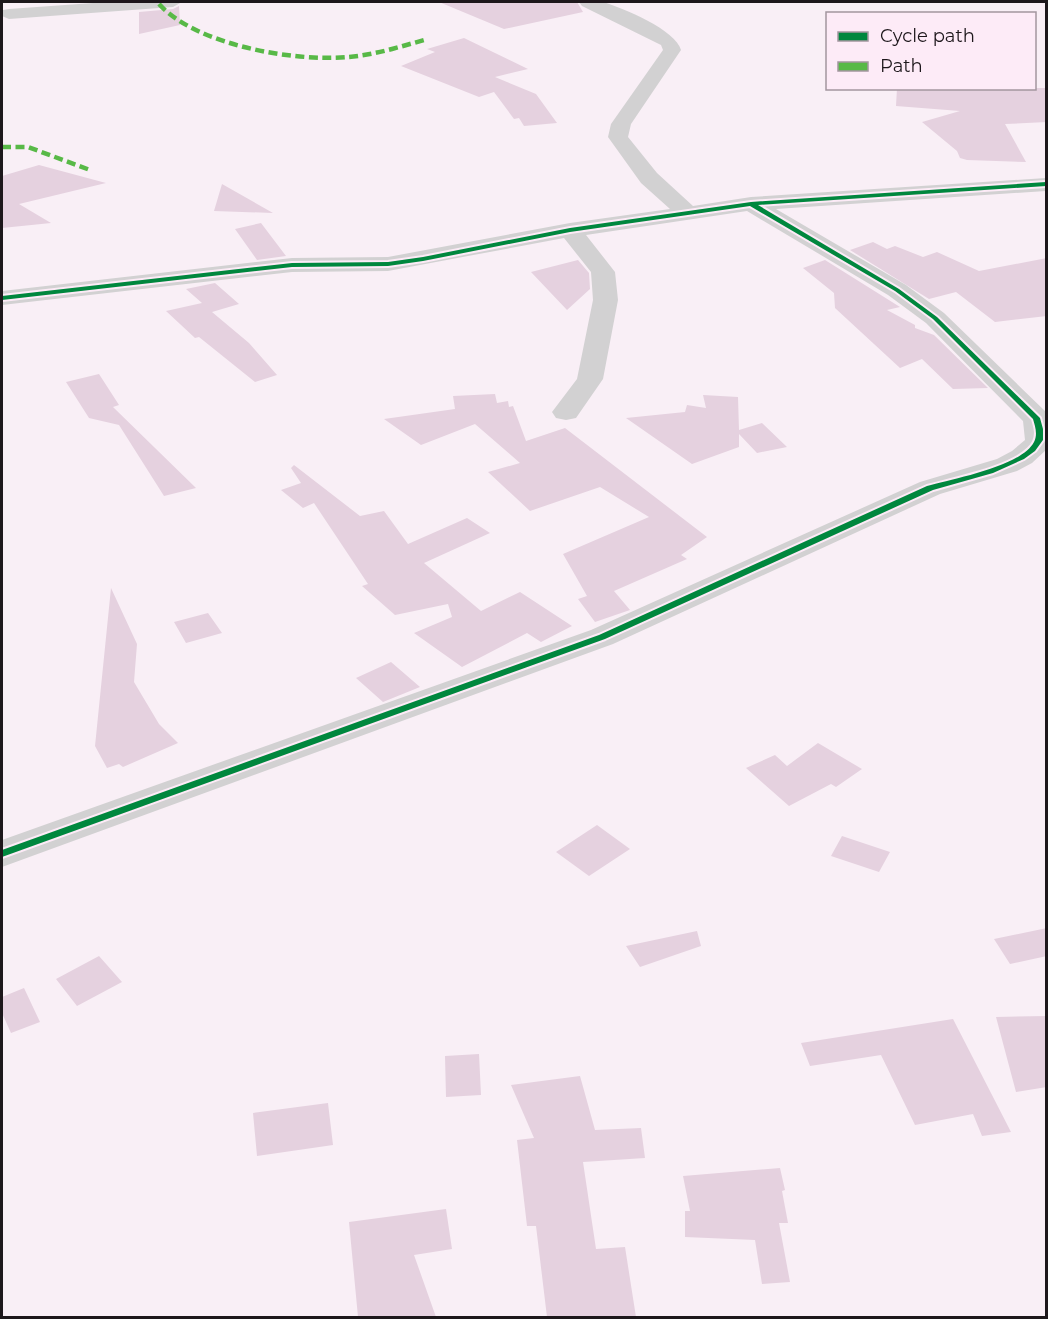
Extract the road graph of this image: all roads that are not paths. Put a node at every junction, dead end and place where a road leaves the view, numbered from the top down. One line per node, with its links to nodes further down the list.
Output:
1 (173, 2): 3 (street)
2 (588, 2): 6 (street)
3 (5, 11)
4 (1047, 184): 5 (street)
5 (750, 204): 6 (street); 10 (street)
6 (687, 212): 7 (street)
7 (570, 230): 8 (street); 9 (street)
8 (2, 298)
9 (566, 412)
10 (2, 854)

